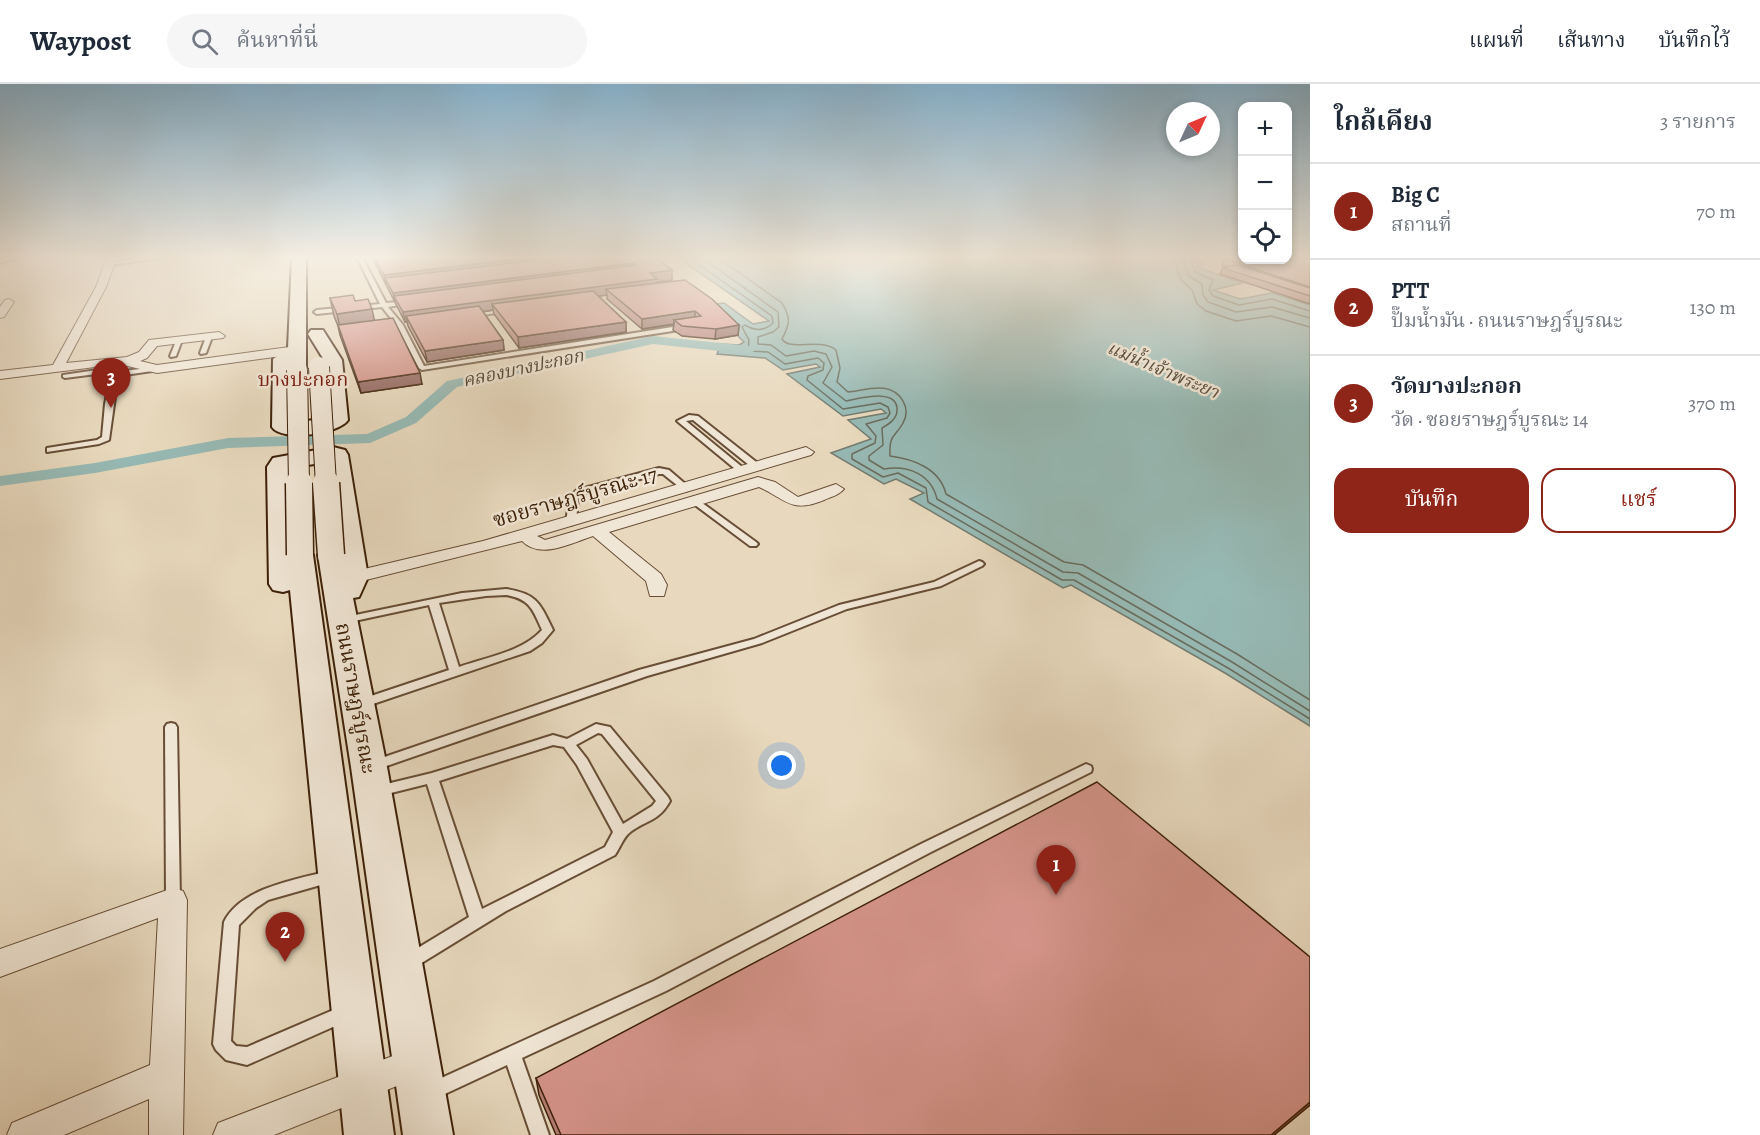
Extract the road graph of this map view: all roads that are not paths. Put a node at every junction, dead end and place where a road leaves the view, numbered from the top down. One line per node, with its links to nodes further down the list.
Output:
1 (92, 306): 22 (street)
2 (300, 306): 20 (main road, ถนนราษฎร์บูรณะ)
3 (316, 306): 8 (main road, ถนนราษฎร์บูรณะ)
4 (384, 306): 8 (lane); 11 (lane)
5 (517, 309): 6 (lane)
6 (483, 314): 7 (lane); 9 (lane)
7 (459, 317)
8 (317, 321): 20 (main road, ถนนราษฎร์บูรณะ); 20 (main road)
9 (489, 322)
10 (411, 323): 11 (lane)
11 (399, 325): 17 (lane)
12 (679, 328): 17 (lane)
13 (214, 337): 14 (street); 16 (lane)
14 (178, 340): 18 (lane); 19 (street)
15 (506, 346): 17 (lane)
16 (203, 353)
17 (512, 354)
18 (173, 356)
19 (131, 360): 21 (street); 22 (street)
20 (305, 362): 21 (street); 34 (main road, ถนนราษฎร์บูรณะ, bridge); 34 (main road, ถนนราษฎร์บูรณะ, bridge)
21 (157, 369): 23 (lane)
22 (61, 372): 23 (lane); 24 (street)
23 (115, 374): 25 (lane)
24 (0, 375)
25 (50, 450)
26 (806, 452): 27 (street, ซอยราษฎร์บูรณะ 17)
27 (750, 469): 27 (lane); 29 (street, ซอยราษฎร์บูรณะ 17)
28 (836, 489): 29 (street)
29 (690, 494): 30 (street, ซอยราษฎร์บูรณะ 17); 30 (lane); 31 (street); 33 (lane)
30 (571, 522): 32 (street, ซอยราษฎร์บูรณะ 17)
31 (596, 530): 32 (street); 36 (street)
32 (525, 534): 34 (street, ซอยราษฎร์บูรณะ 17)
33 (753, 544)
34 (328, 562): 38 (main road, ถนนราษฎร์บูรณะ); 39 (main road, ถนนราษฎร์บูรณะ); 39 (main road)
35 (979, 564): 46 (lane)
36 (657, 592)
37 (433, 602): 38 (lane); 40 (lane); 40 (lane)
38 (341, 618): 41 (main road, ถนนราษฎร์บูรณะ)
39 (314, 668): 48 (main road, ถนนราษฎร์บูรณะ)
40 (455, 672): 41 (lane)
41 (358, 705): 46 (main road, ถนนราษฎร์บูรณะ)
42 (171, 727): 49 (lane)
43 (568, 744): 45 (lane); 47 (lane); 47 (lane)
44 (1086, 769): 54 (lane)
45 (432, 778): 46 (lane); 50 (lane)
46 (371, 780): 52 (main road, ถนนราษฎร์บูรณะ)
47 (620, 832): 50 (lane)
48 (339, 874): 53 (main road, ถนนราษฎร์บูรณะ); 53 (lane)
49 (173, 900): 51 (street); 55 (street)
50 (478, 920): 52 (lane)
51 (0, 963)
52 (400, 968): 56 (main road, ถนนราษฎร์บูรณะ)
53 (354, 1009): 57 (main road, ถนนราษฎร์บูรณะ)
54 (512, 1054): 56 (lane); 63 (lane)
55 (166, 1075): 58 (street); 59 (street)
56 (418, 1079): 57 (street); 62 (main road, ถนนราษฎร์บูรณะ)
57 (363, 1084): 60 (street); 61 (main road, ถนนราษฎร์บูรณะ)
58 (24, 1135)
59 (166, 1135)
60 (230, 1135)
61 (369, 1135)
62 (428, 1135)
63 (540, 1135)

